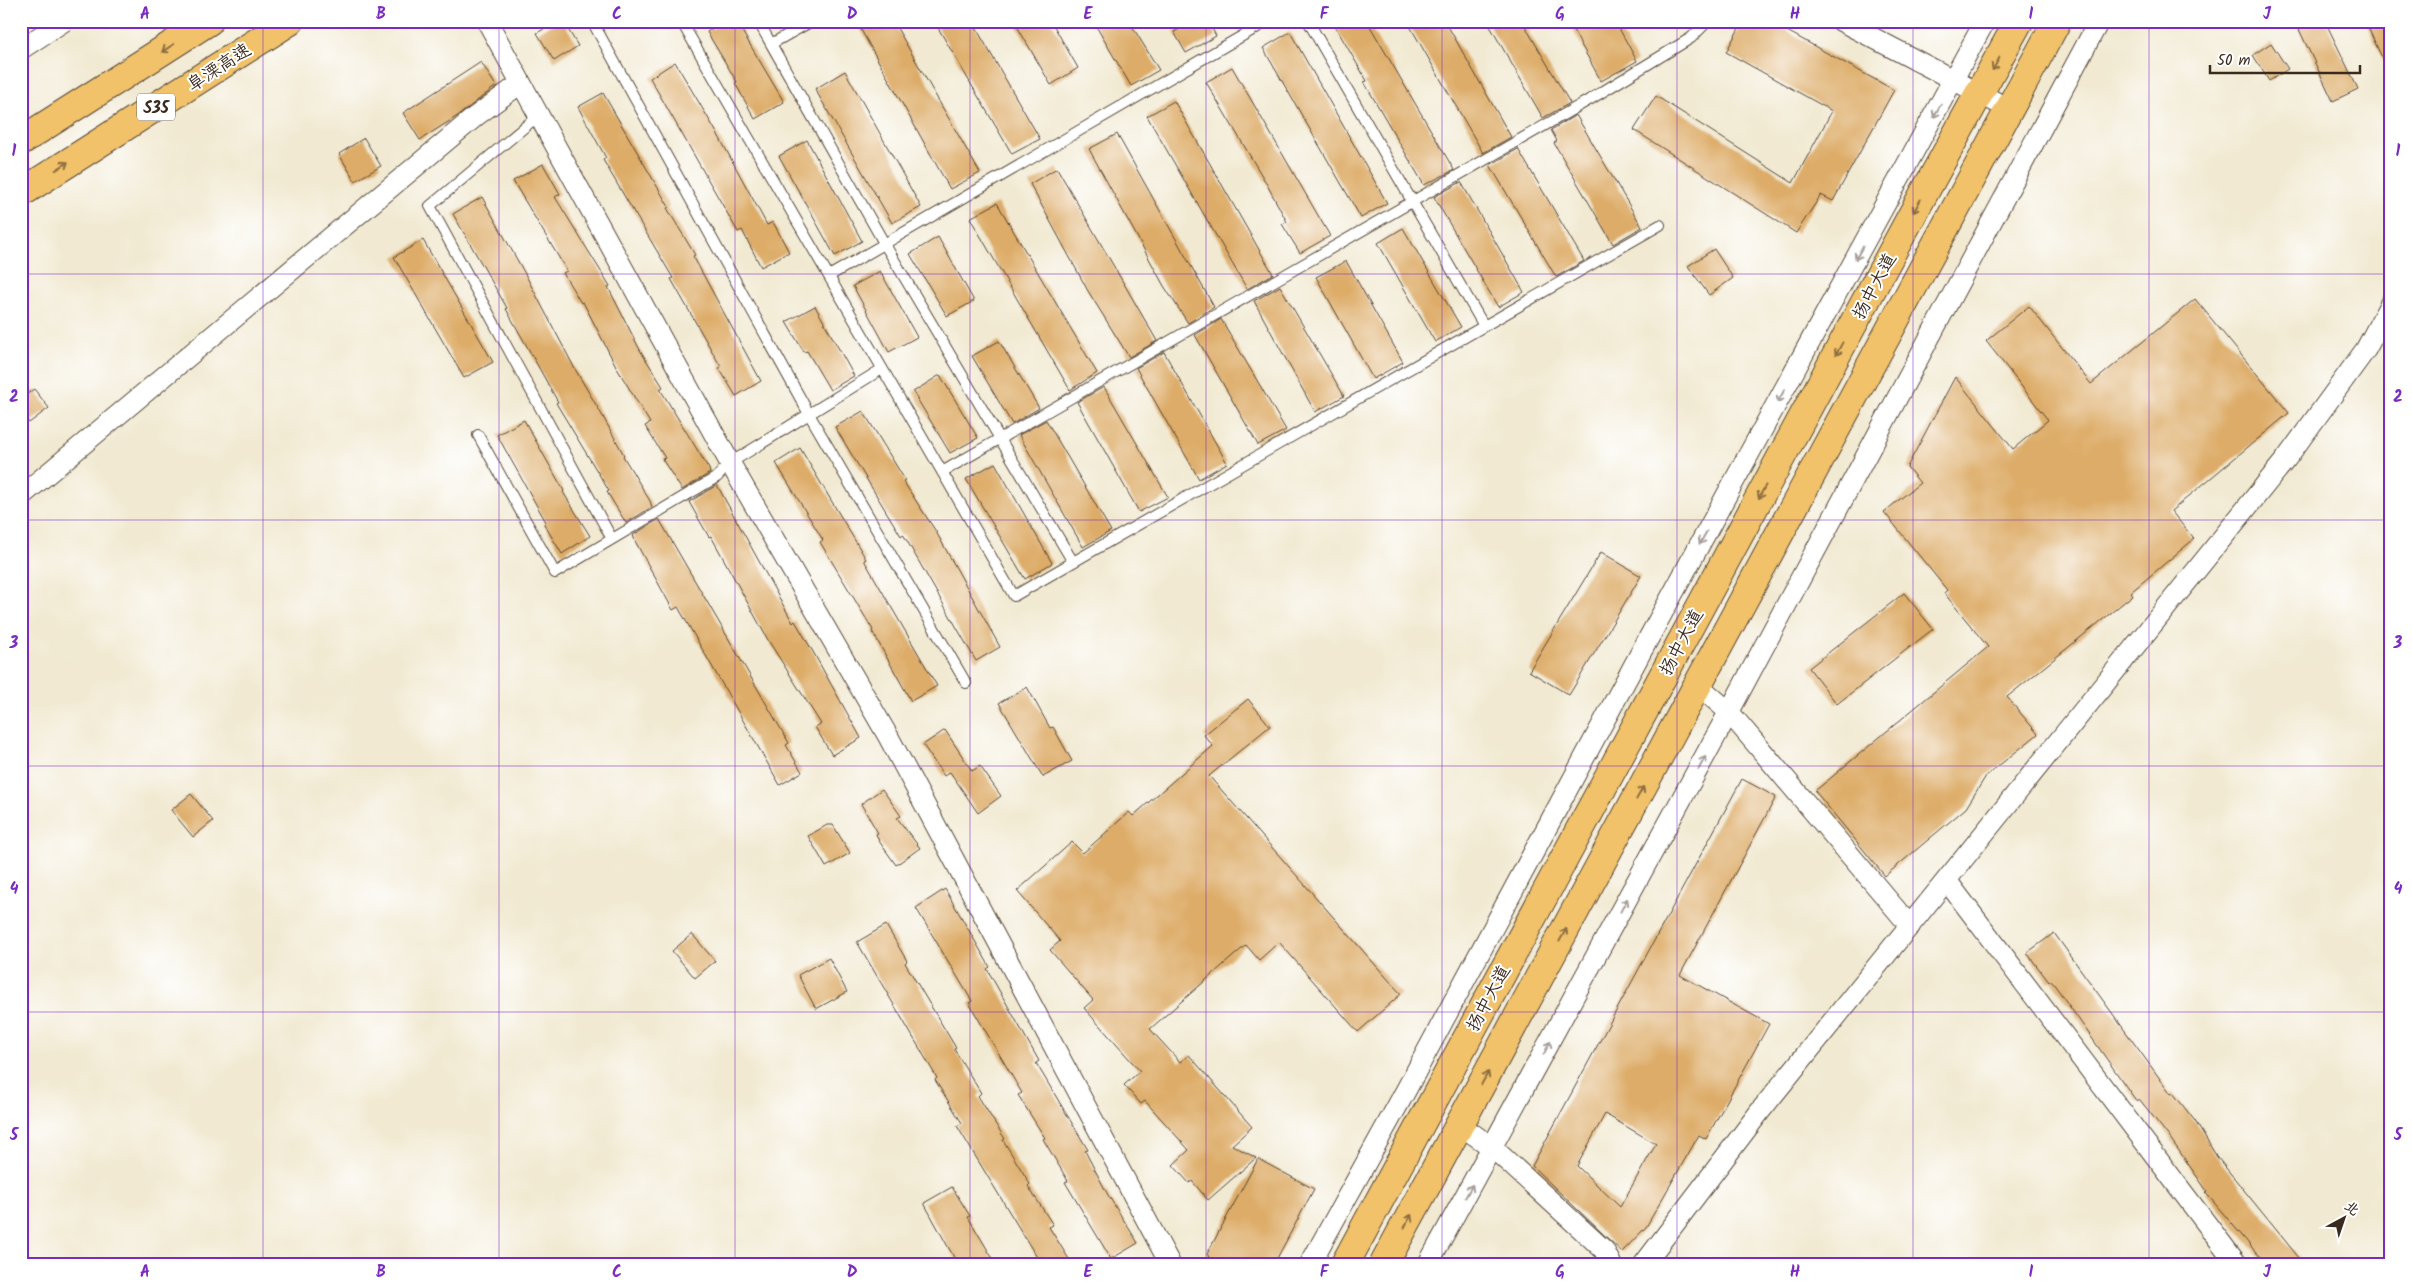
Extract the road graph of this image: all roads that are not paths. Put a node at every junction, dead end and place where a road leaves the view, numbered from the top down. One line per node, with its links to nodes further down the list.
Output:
1 (64, 21): 18 (street)
2 (209, 21): 24 (main road, S35, one-way to 24)
3 (290, 21): 25 (main road, 阜溧高速 / S35, one-way to 3)
4 (487, 21): 20 (street)
5 (592, 21): 35 (lane)
6 (681, 21): 29 (lane)
7 (758, 21): 17 (lane)
8 (812, 21): 17 (lane)
9 (1268, 21): 28 (lane)
10 (1308, 21): 26 (lane)
11 (1708, 21): 26 (lane)
12 (1841, 21): 19 (street)
13 (1985, 21): 19 (street)
14 (2019, 21): 21 (main road, 扬中大道, one-way to 21)
15 (2057, 21): 22 (main road, 扬中大道)
16 (2098, 21): 46 (street)
17 (772, 44): 28 (lane)
18 (21, 49)
19 (1954, 80): 21 (street); 53 (street, one-way to 53)
20 (521, 83): 23 (street); 40 (street)
21 (1979, 94): 22 (street); 30 (main road, 扬中大道, one-way to 30)
22 (2009, 109): 31 (main road, 扬中大道)
23 (539, 115): 38 (street); 41 (lane)
24 (21, 141)
25 (21, 193)
26 (1412, 201): 33 (lane); 37 (lane)
27 (1660, 225): 33 (lane)
28 (884, 243): 29 (lane); 37 (lane)
29 (829, 276): 34 (lane)
30 (1874, 285): 31 (main road); 43 (main road, 扬中大道, one-way to 43)
31 (1903, 301): 45 (main road, 扬中大道)
32 (2391, 302): 47 (street)
33 (1484, 326): 42 (lane)
34 (882, 369): 35 (lane); 39 (lane)
35 (809, 414): 38 (lane); 44 (lane)
36 (478, 435): 41 (lane)
37 (1000, 438): 39 (lane); 42 (lane)
38 (730, 463): 41 (lane); 52 (street)
39 (942, 472): 42 (lane)
40 (21, 496)
41 (612, 539)
42 (1073, 562)
43 (1667, 667): 45 (main road); 49 (main road, 扬中大道)
44 (966, 683)
45 (1698, 685): 46 (street); 50 (main road, 扬中大道, one-way to 45)
46 (1729, 712): 48 (street); 51 (street, one-way to 46)
47 (1947, 881): 48 (street); 59 (street)
48 (1910, 926): 58 (street)
49 (1430, 1106): 50 (main road); 54 (main road, 扬中大道)
50 (1460, 1125): 51 (street); 55 (main road, 扬中大道, one-way to 50)
51 (1493, 1148): 56 (street, one-way to 51); 57 (street)
52 (1170, 1264)
53 (1310, 1264)
54 (1345, 1264)
55 (1384, 1264)
56 (1428, 1264)
57 (1611, 1264)
58 (1644, 1264)
59 (2238, 1264)

